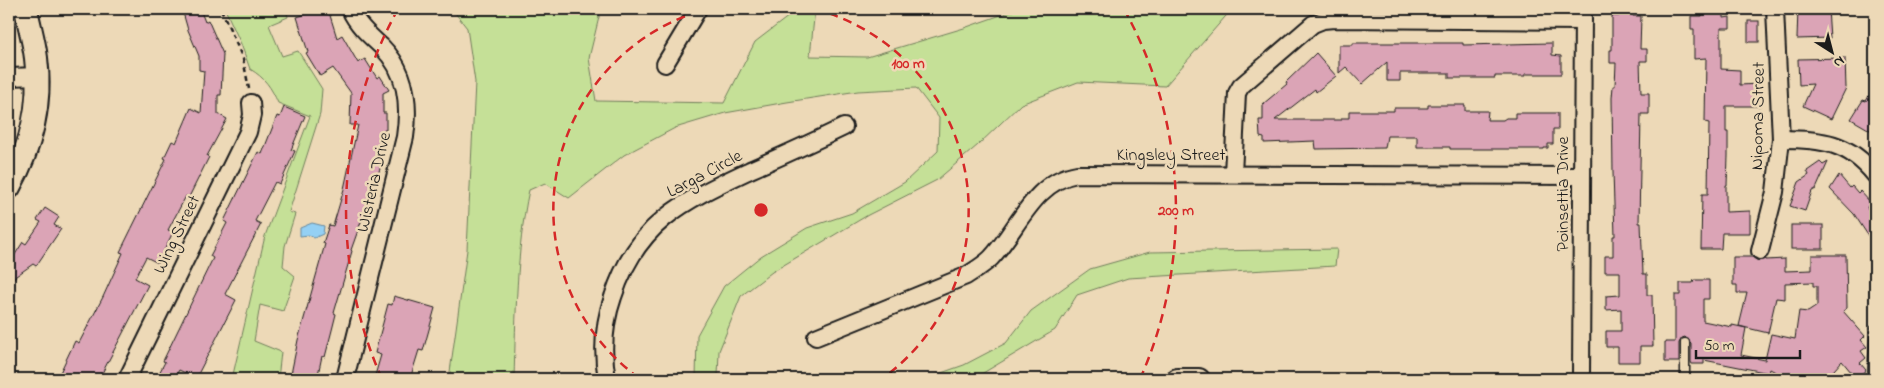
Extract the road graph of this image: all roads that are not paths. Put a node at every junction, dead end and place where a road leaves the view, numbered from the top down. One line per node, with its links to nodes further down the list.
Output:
1 (26, 9): 7 (main road)
2 (350, 9): 21 (street, Wisteria Drive)
3 (698, 9): 6 (street)
4 (1775, 9): 11 (street, Nipoma Street)
5 (1583, 15): 12 (street); 14 (street, Poinsettia Drive)
6 (665, 64)
7 (38, 76): 8 (street); 15 (main road)
8 (9, 77)
9 (251, 103): 20 (street, Wing Street)
10 (844, 127): 22 (street, Larga Circle)
11 (1781, 139): 13 (street); 16 (street, Nipoma Street)
12 (1233, 174): 14 (street, Kingsley Street); 18 (street, Kingsley Street)
13 (1875, 175)
14 (1582, 176): 25 (street, Poinsettia Drive)
15 (9, 187)
16 (1760, 251)
17 (1875, 329): 27 (lane)
18 (816, 337)
19 (1685, 342): 26 (lane)
20 (127, 379)
21 (345, 379)
22 (607, 379)
23 (1177, 379): 24 (street)
24 (1200, 379)
25 (1581, 379)
26 (1685, 379)
27 (1872, 379)

